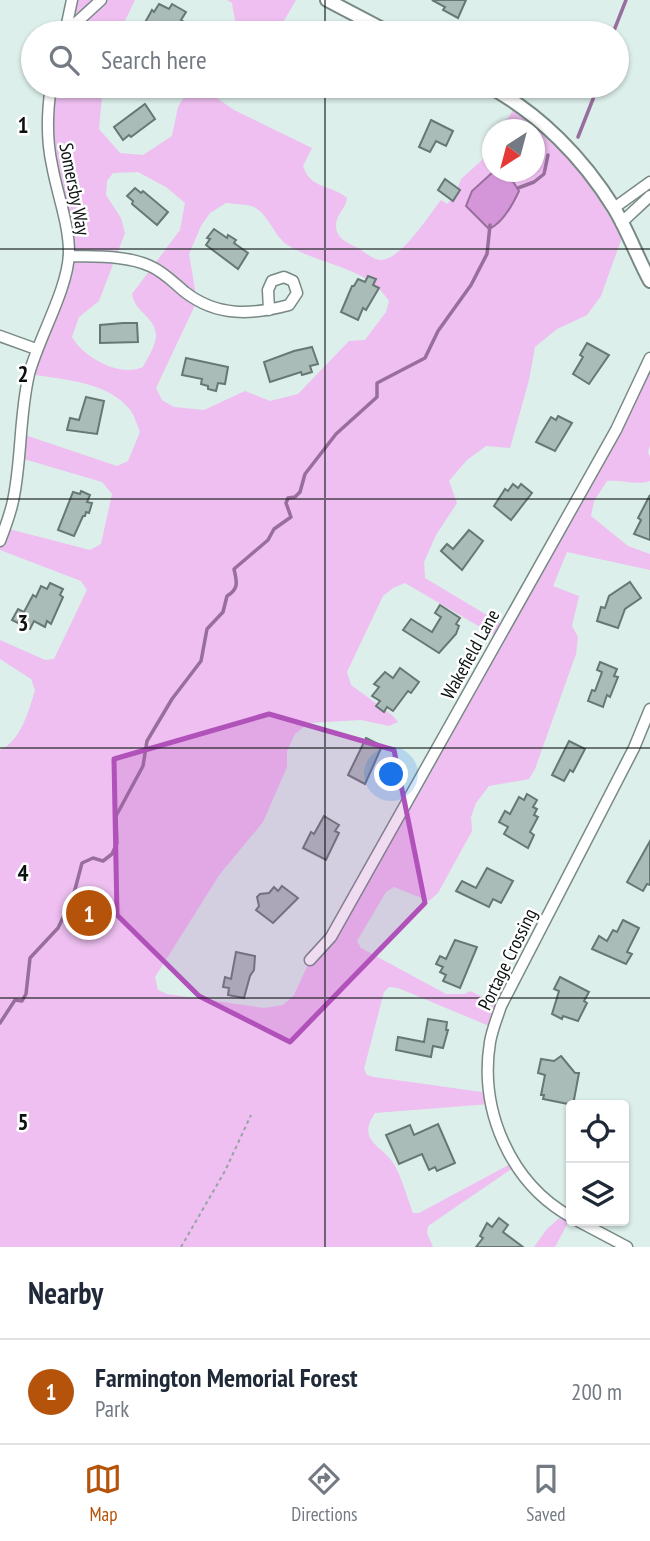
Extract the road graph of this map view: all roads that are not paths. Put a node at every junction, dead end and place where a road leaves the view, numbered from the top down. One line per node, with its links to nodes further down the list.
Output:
1 (72, 0): 4 (street)
2 (100, 0): 5 (street)
3 (327, 0): 6 (street)
4 (68, 21)
5 (78, 21)
6 (367, 21)
7 (50, 98): 13 (street, Somersby Way)
8 (507, 98): 11 (street)
9 (650, 183): 11 (street)
10 (650, 196): 12 (street)
11 (614, 208): 12 (street)
12 (621, 223): 14 (street)
13 (69, 256): 15 (street); 17 (street, Somersby Way)
14 (650, 281)
15 (269, 310)
16 (0, 336): 17 (street)
17 (36, 349): 19 (street, Somersby Way)
18 (650, 358): 21 (street, Wakefield Lane)
19 (0, 541)
20 (650, 709): 22 (street, Portage Crossing)
21 (310, 960)
22 (566, 1213)
23 (587, 1226): 24 (street)
24 (627, 1247)

